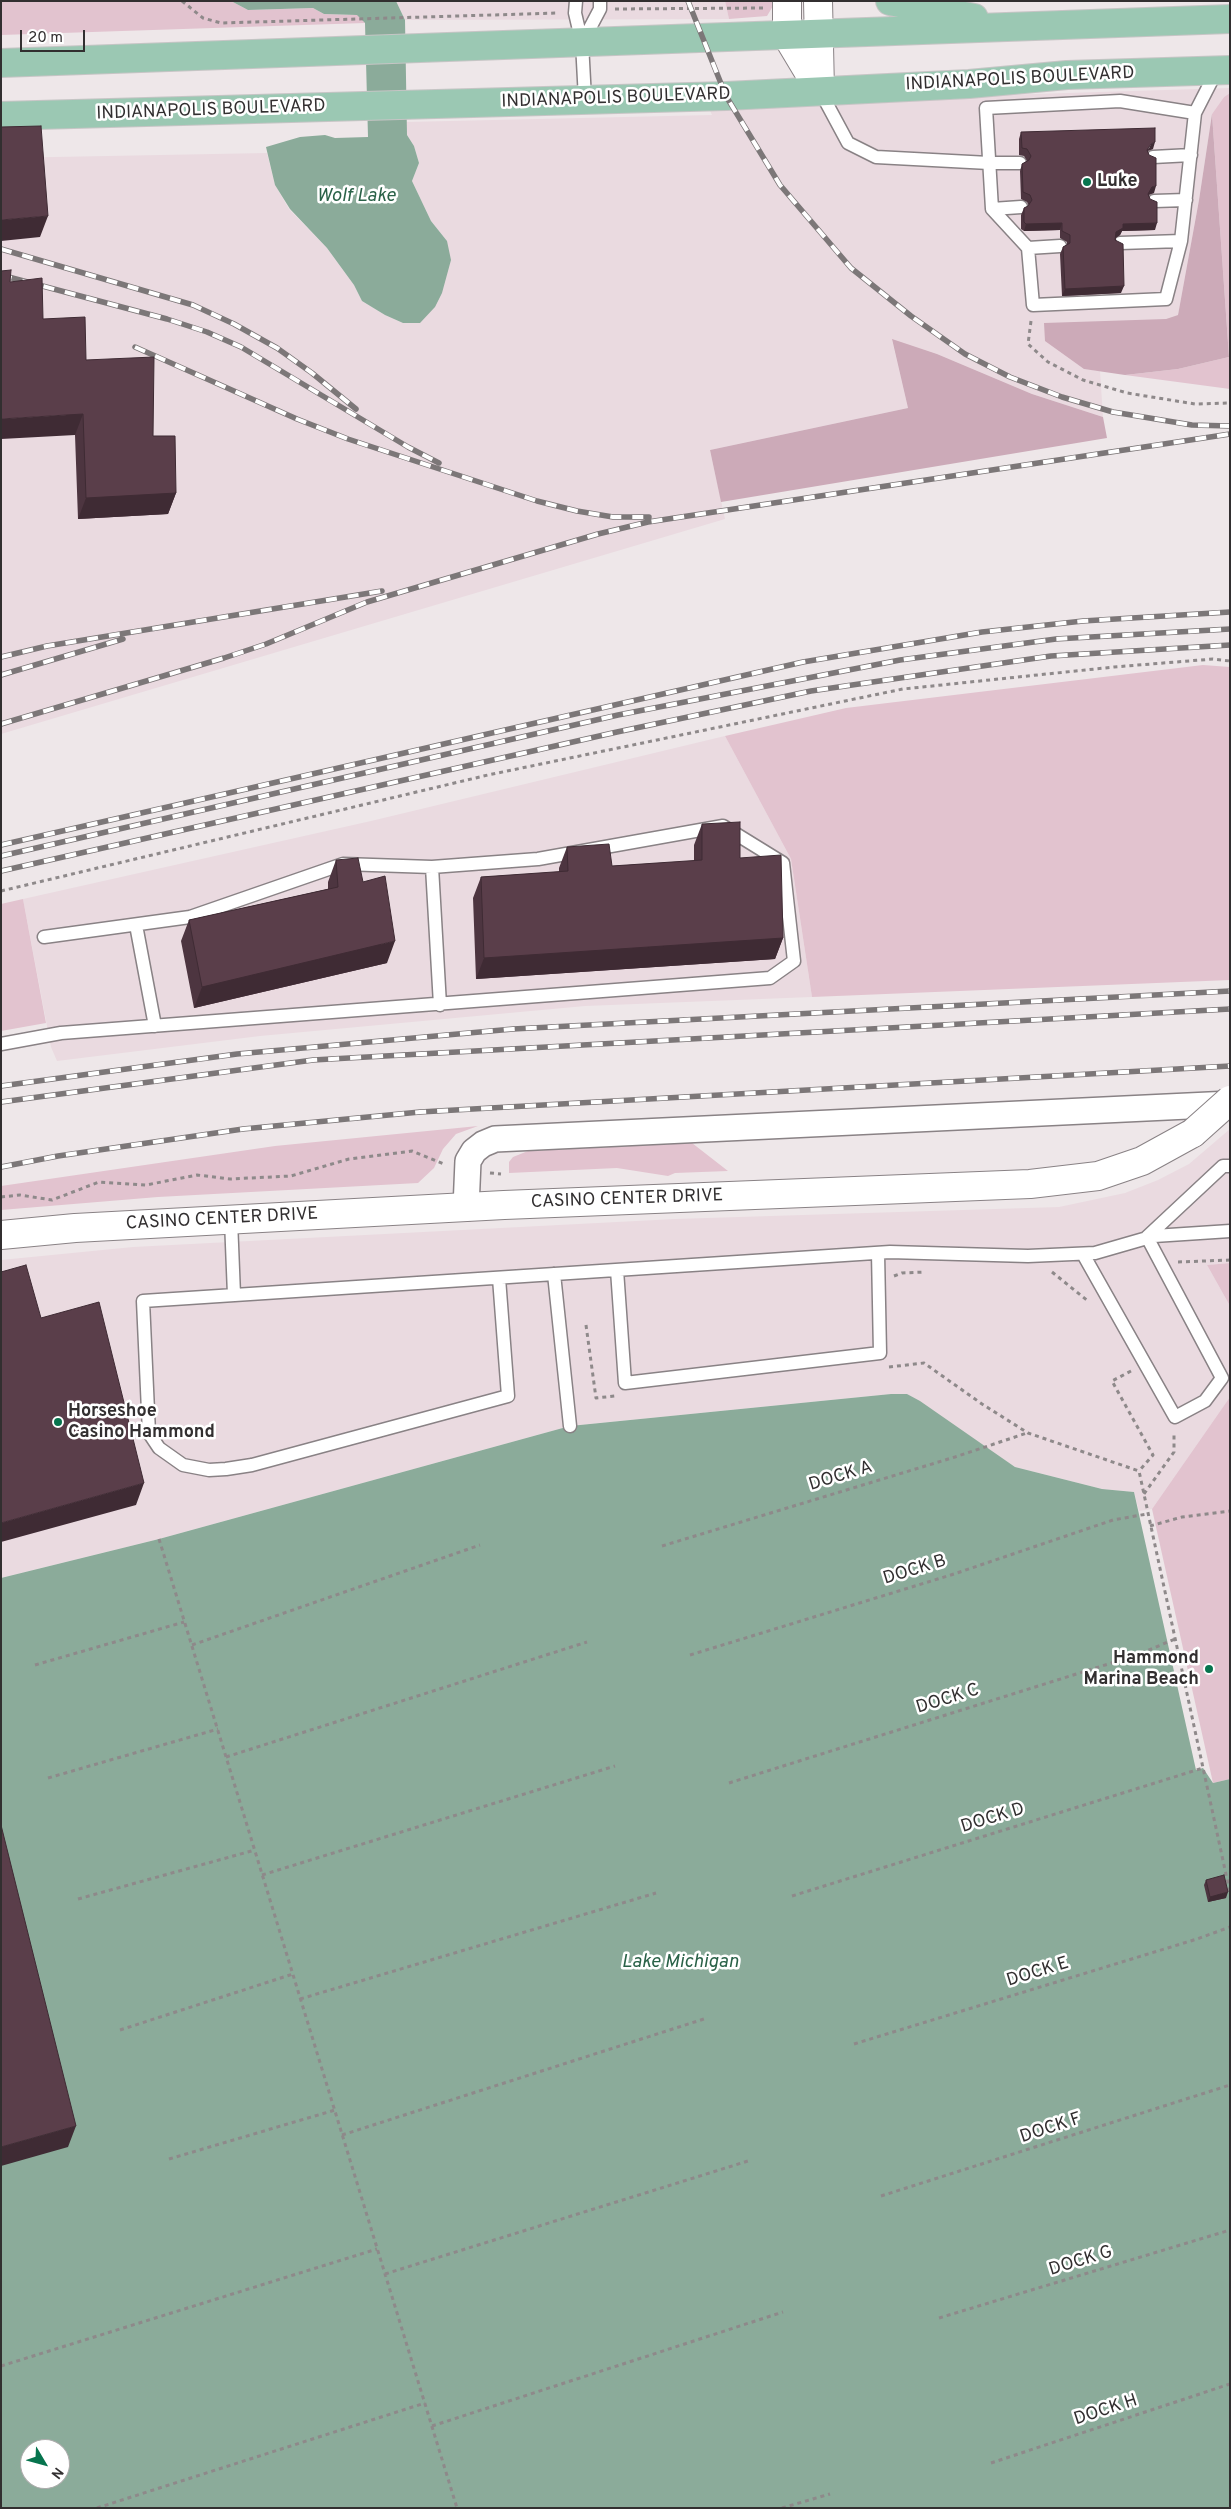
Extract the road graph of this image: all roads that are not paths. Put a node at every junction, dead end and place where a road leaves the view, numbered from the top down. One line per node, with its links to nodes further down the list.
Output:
1 (576, 1): 10 (lane)
2 (600, 1): 10 (lane)
3 (818, 1): 8 (street)
4 (890, 1): 7 (main road)
5 (780, 4): 9 (street)
6 (1230, 20): 7 (main road)
7 (1022, 27): 8 (main road)
8 (820, 35): 9 (main road); 13 (street)
9 (787, 36): 10 (main road); 13 (street)
10 (582, 43): 11 (main road); 14 (lane)
11 (1, 63)
12 (1224, 70): 13 (main road, INDIANAPOLIS BOULEVARD); 15 (lane)
13 (820, 91): 14 (main road, INDIANAPOLIS BOULEVARD); 19 (lane)
14 (585, 99): 16 (main road, INDIANAPOLIS BOULEVARD)
15 (1195, 113): 17 (lane); 19 (lane)
16 (1, 116)
17 (1191, 156): 18 (lane); 21 (lane)
18 (1153, 157)
19 (989, 163): 20 (lane); 24 (lane)
20 (1020, 163)
21 (1186, 200): 22 (lane); 25 (lane)
22 (1154, 201)
23 (1021, 207): 24 (lane)
24 (992, 209): 28 (lane)
25 (1181, 241): 26 (lane); 28 (lane)
26 (1120, 243)
27 (1060, 246): 28 (lane)
28 (1028, 248)
29 (432, 867): 30 (lane); 32 (lane); 32 (lane)
30 (136, 925): 31 (lane); 33 (lane)
31 (44, 938)
32 (440, 1005): 33 (lane)
33 (155, 1026): 34 (lane)
34 (1, 1044)
35 (1230, 1100): 38 (street, CASINO CENTER DRIVE, bridge)
36 (1230, 1104): 38 (street)
37 (1230, 1166): 42 (lane)
38 (466, 1208): 39 (street, CASINO CENTER DRIVE)
39 (231, 1220): 41 (street, CASINO CENTER DRIVE); 48 (lane)
40 (1230, 1230): 42 (lane)
41 (1, 1235)
42 (1147, 1237): 44 (lane); 44 (lane)
43 (878, 1253): 44 (lane); 45 (lane); 45 (lane)
44 (1083, 1254)
45 (617, 1270): 46 (lane)
46 (554, 1274): 47 (lane); 49 (lane)
47 (499, 1278): 48 (lane); 48 (lane)
48 (234, 1295)
49 (570, 1426)

